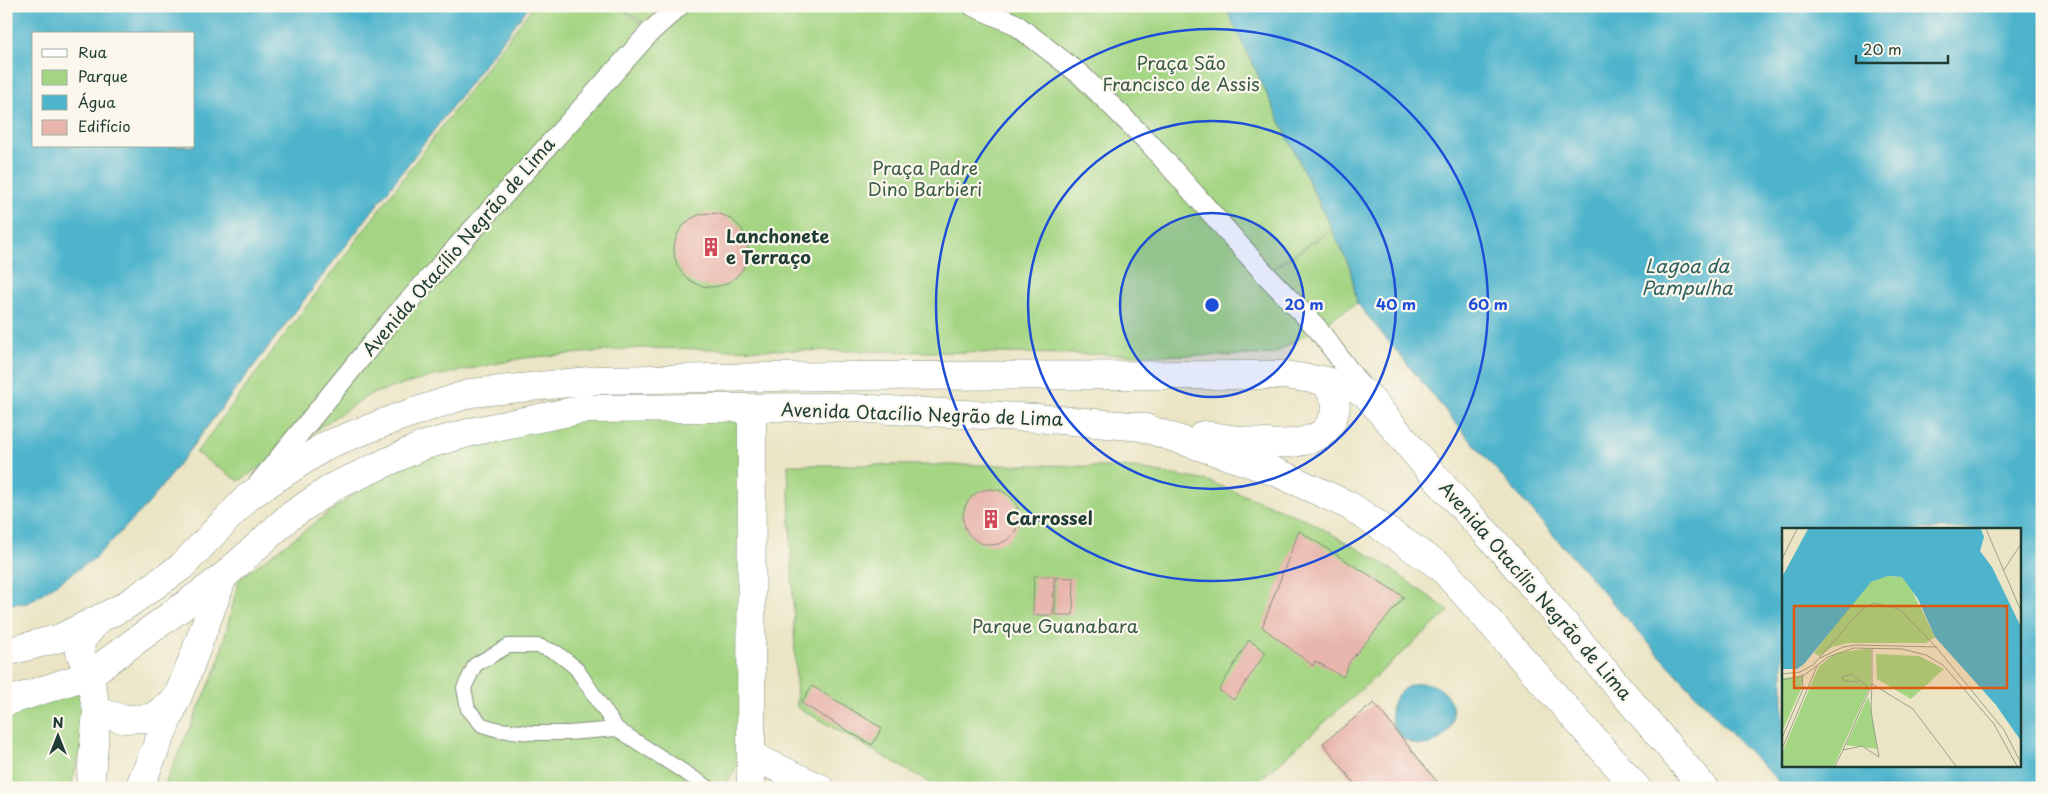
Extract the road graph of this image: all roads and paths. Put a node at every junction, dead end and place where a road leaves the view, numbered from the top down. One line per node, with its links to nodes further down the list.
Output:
1 (679, 6): 7 (street, Avenida Otacílio Negrão de Lima)
2 (973, 6): 4 (street, Avenida Otacílio Negrão de Lima)
3 (1323, 380): 4 (street, Avenida Otacílio Negrão de Lima); 6 (street); 7 (street, Avenida Otacílio Negrão de Lima)
4 (1366, 394): 24 (street, Avenida Otacílio Negrão de Lima)
5 (752, 409): 6 (street, Avenida Otacílio Negrão de Lima); 8 (street, Avenida Otacílio Negrão de Lima); 16 (street)
6 (1142, 428): 23 (street, Avenida Otacílio Negrão de Lima)
7 (248, 496): 9 (street, Avenida Otacílio Negrão de Lima)
8 (223, 577): 11 (street, Avenida Otacílio Negrão de Lima); 12 (street)
9 (98, 620): 10 (street, Avenida Otacílio Negrão de Lima); 11 (street)
10 (6, 652)
11 (89, 675): 13 (street, Avenida Otacílio Negrão de Lima); 14 (street)
12 (176, 700): 14 (street); 18 (street)
13 (6, 702)
14 (97, 711): 17 (street)
15 (617, 729): 15 (lane); 19 (lane)
16 (752, 756): 20 (street); 21 (street); 22 (street)
17 (90, 788)
18 (139, 788)
19 (709, 788)
20 (738, 788)
21 (752, 788)
22 (820, 788)
23 (1637, 788)
24 (1704, 788)

